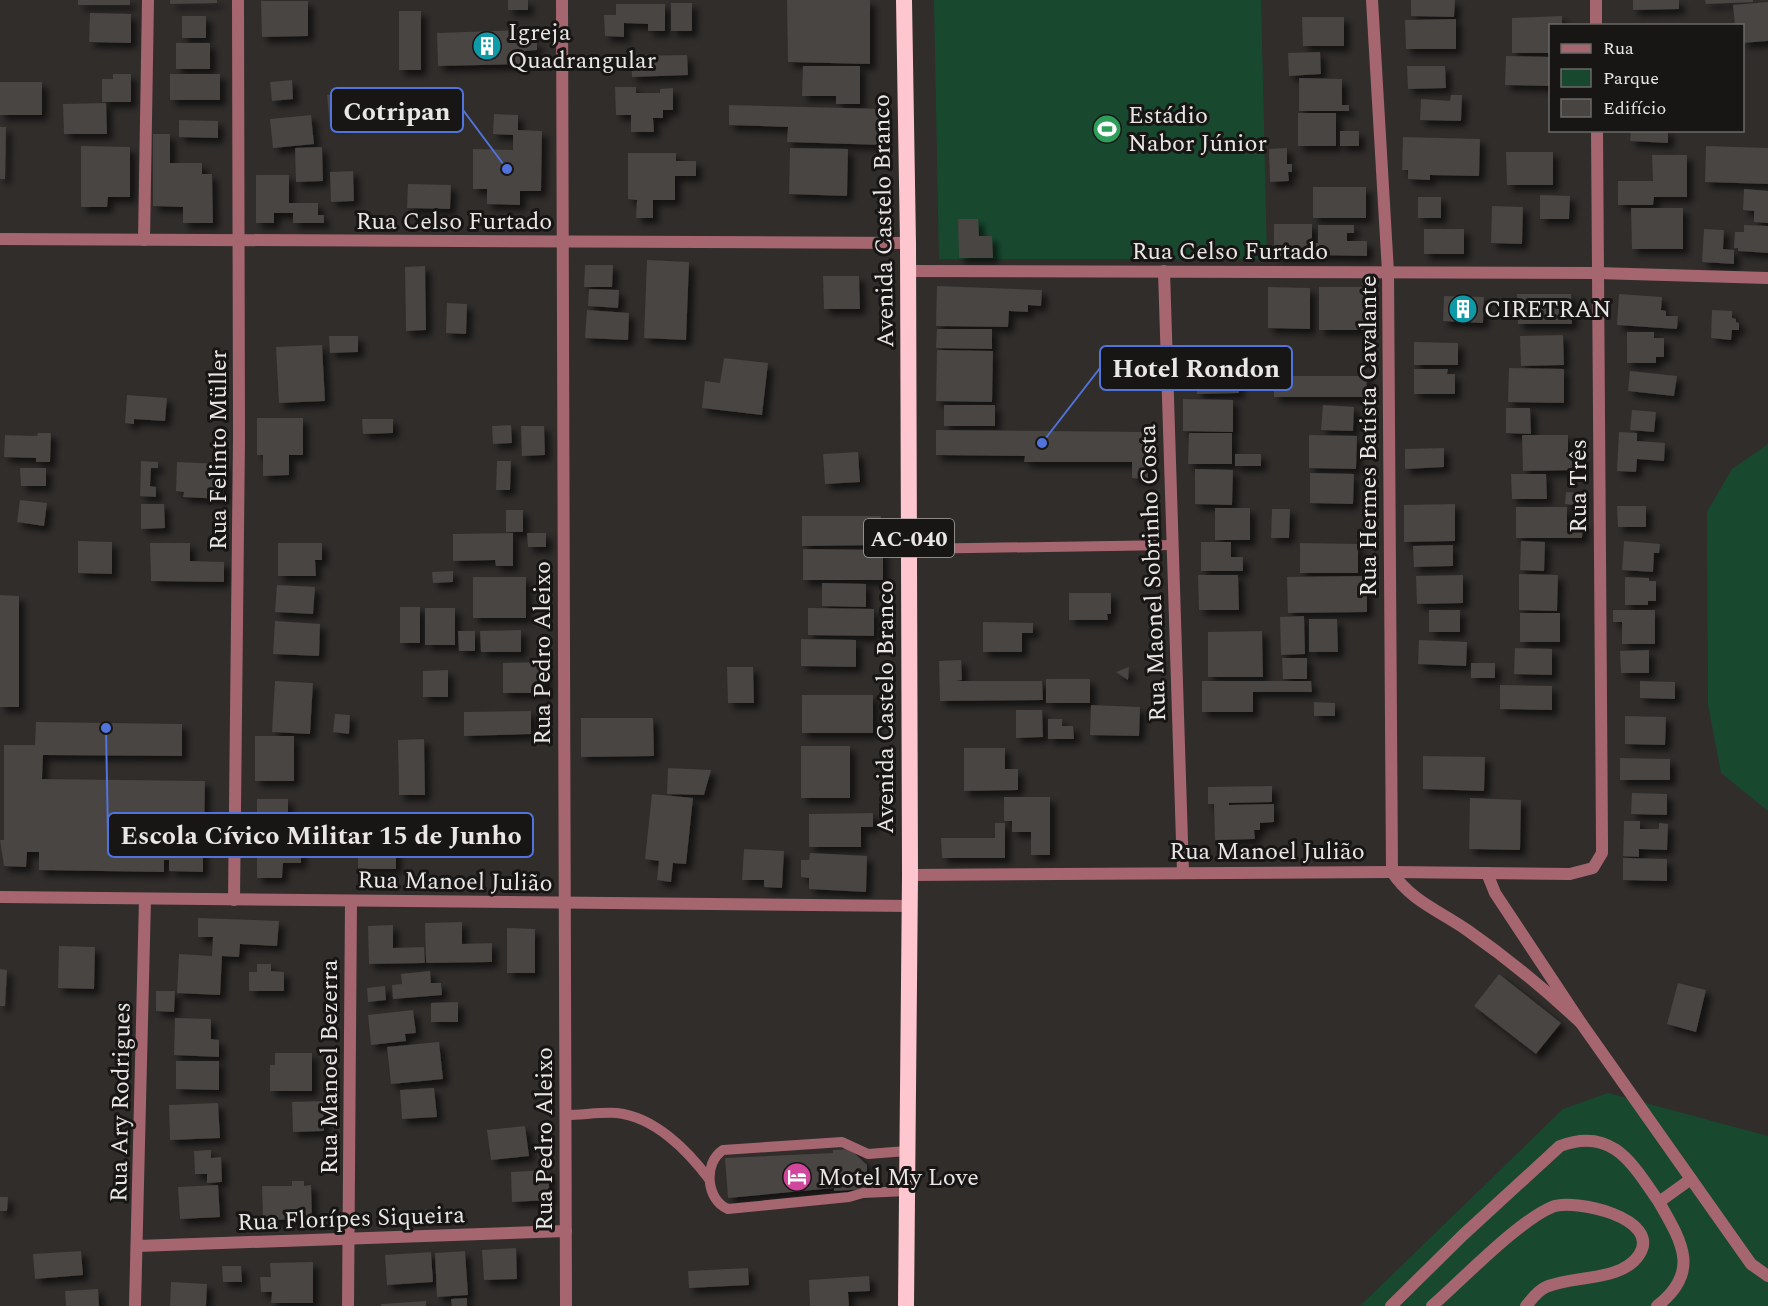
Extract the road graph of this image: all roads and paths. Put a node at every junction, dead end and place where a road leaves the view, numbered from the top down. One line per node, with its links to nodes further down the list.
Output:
1 (148, 0): 10 (street)
2 (238, 0): 11 (street, Rua Felinto Müller)
3 (562, 0): 12 (street, Rua Pedro Aleixo)
4 (904, 0): 13 (highway, Avenida Castelo Branco / AC-040)
5 (1372, 0): 16 (street, Rua Hermes Batista Cavalante)
6 (1596, 0): 7 (street)
7 (1596, 24)
8 (1597, 132): 17 (street, Rua Três)
9 (0, 239): 10 (street, Rua Celso Furtado)
10 (144, 240): 11 (street, Rua Celso Furtado)
11 (240, 240): 12 (street, Rua Celso Furtado); 28 (street, Rua Felinto Müller)
12 (563, 243): 13 (street, Rua Celso Furtado); 30 (street, Rua Pedro Aleixo)
13 (908, 243): 14 (highway, Avenida Castelo Branco / AC-040)
14 (908, 271): 15 (street, Rua Celso Furtado); 20 (highway, Avenida Castelo Branco / AC-040)
15 (1164, 271): 16 (street, Rua Celso Furtado); 19 (street, Rua Maonel Sobrinho Costa)
16 (1388, 272): 17 (street, Rua Celso Furtado); 22 (street, Rua Hermes Batista Cavalante)
17 (1597, 273): 18 (street, Rua Celso Furtado); 21 (street, Rua Três)
18 (1768, 278)
19 (1173, 545): 20 (lane); 23 (street, Rua Maonel Sobrinho Costa)
20 (909, 549): 25 (highway, Avenida Castelo Branco / AC-040)
21 (1602, 841): 24 (street, Rua Manoel Julião)
22 (1392, 872): 23 (street, Rua Manoel Julião); 24 (street, Rua Manoel Julião); 32 (street)
23 (1183, 873): 25 (street, Rua Manoel Julião)
24 (1487, 873): 32 (street)
25 (910, 874): 31 (highway, Avenida Castelo Branco / AC-040)
26 (0, 897): 27 (street, Rua Manoel Julião)
27 (145, 899): 28 (street, Rua Manoel Julião); 41 (street, Rua Ary Rodrigues)
28 (234, 900): 29 (street, Rua Manoel Julião)
29 (351, 901): 30 (street, Rua Manoel Julião); 40 (street, Rua Manoel Bezerra)
30 (563, 903): 31 (street, Rua Manoel Julião); 33 (street, Rua Pedro Aleixo)
31 (910, 906): 34 (highway, Avenida Castelo Branco / AC-040)
32 (1581, 1023): 35 (street)
33 (566, 1115): 36 (lane); 39 (street, Rua Pedro Aleixo)
34 (907, 1151): 36 (lane); 37 (highway, Avenida Castelo Branco / AC-040)
35 (1691, 1179): 38 (street); 42 (street)
36 (711, 1180): 37 (lane)
37 (907, 1191): 46 (highway, Avenida Castelo Branco / AC-040)
38 (1659, 1202): 47 (street); 50 (street)
39 (566, 1232): 40 (street, Rua Florípes Siqueira); 45 (street, Rua Pedro Aleixo)
40 (348, 1239): 41 (street, Rua Florípes Siqueira); 44 (street, Rua Manoel Bezerra)
41 (138, 1246): 43 (street, Rua Ary Rodrigues)
42 (1768, 1275)
43 (135, 1306)
44 (348, 1306)
45 (566, 1306)
46 (906, 1306)
47 (1391, 1306)
48 (1432, 1306): 49 (street)
49 (1526, 1306)
50 (1657, 1306)

